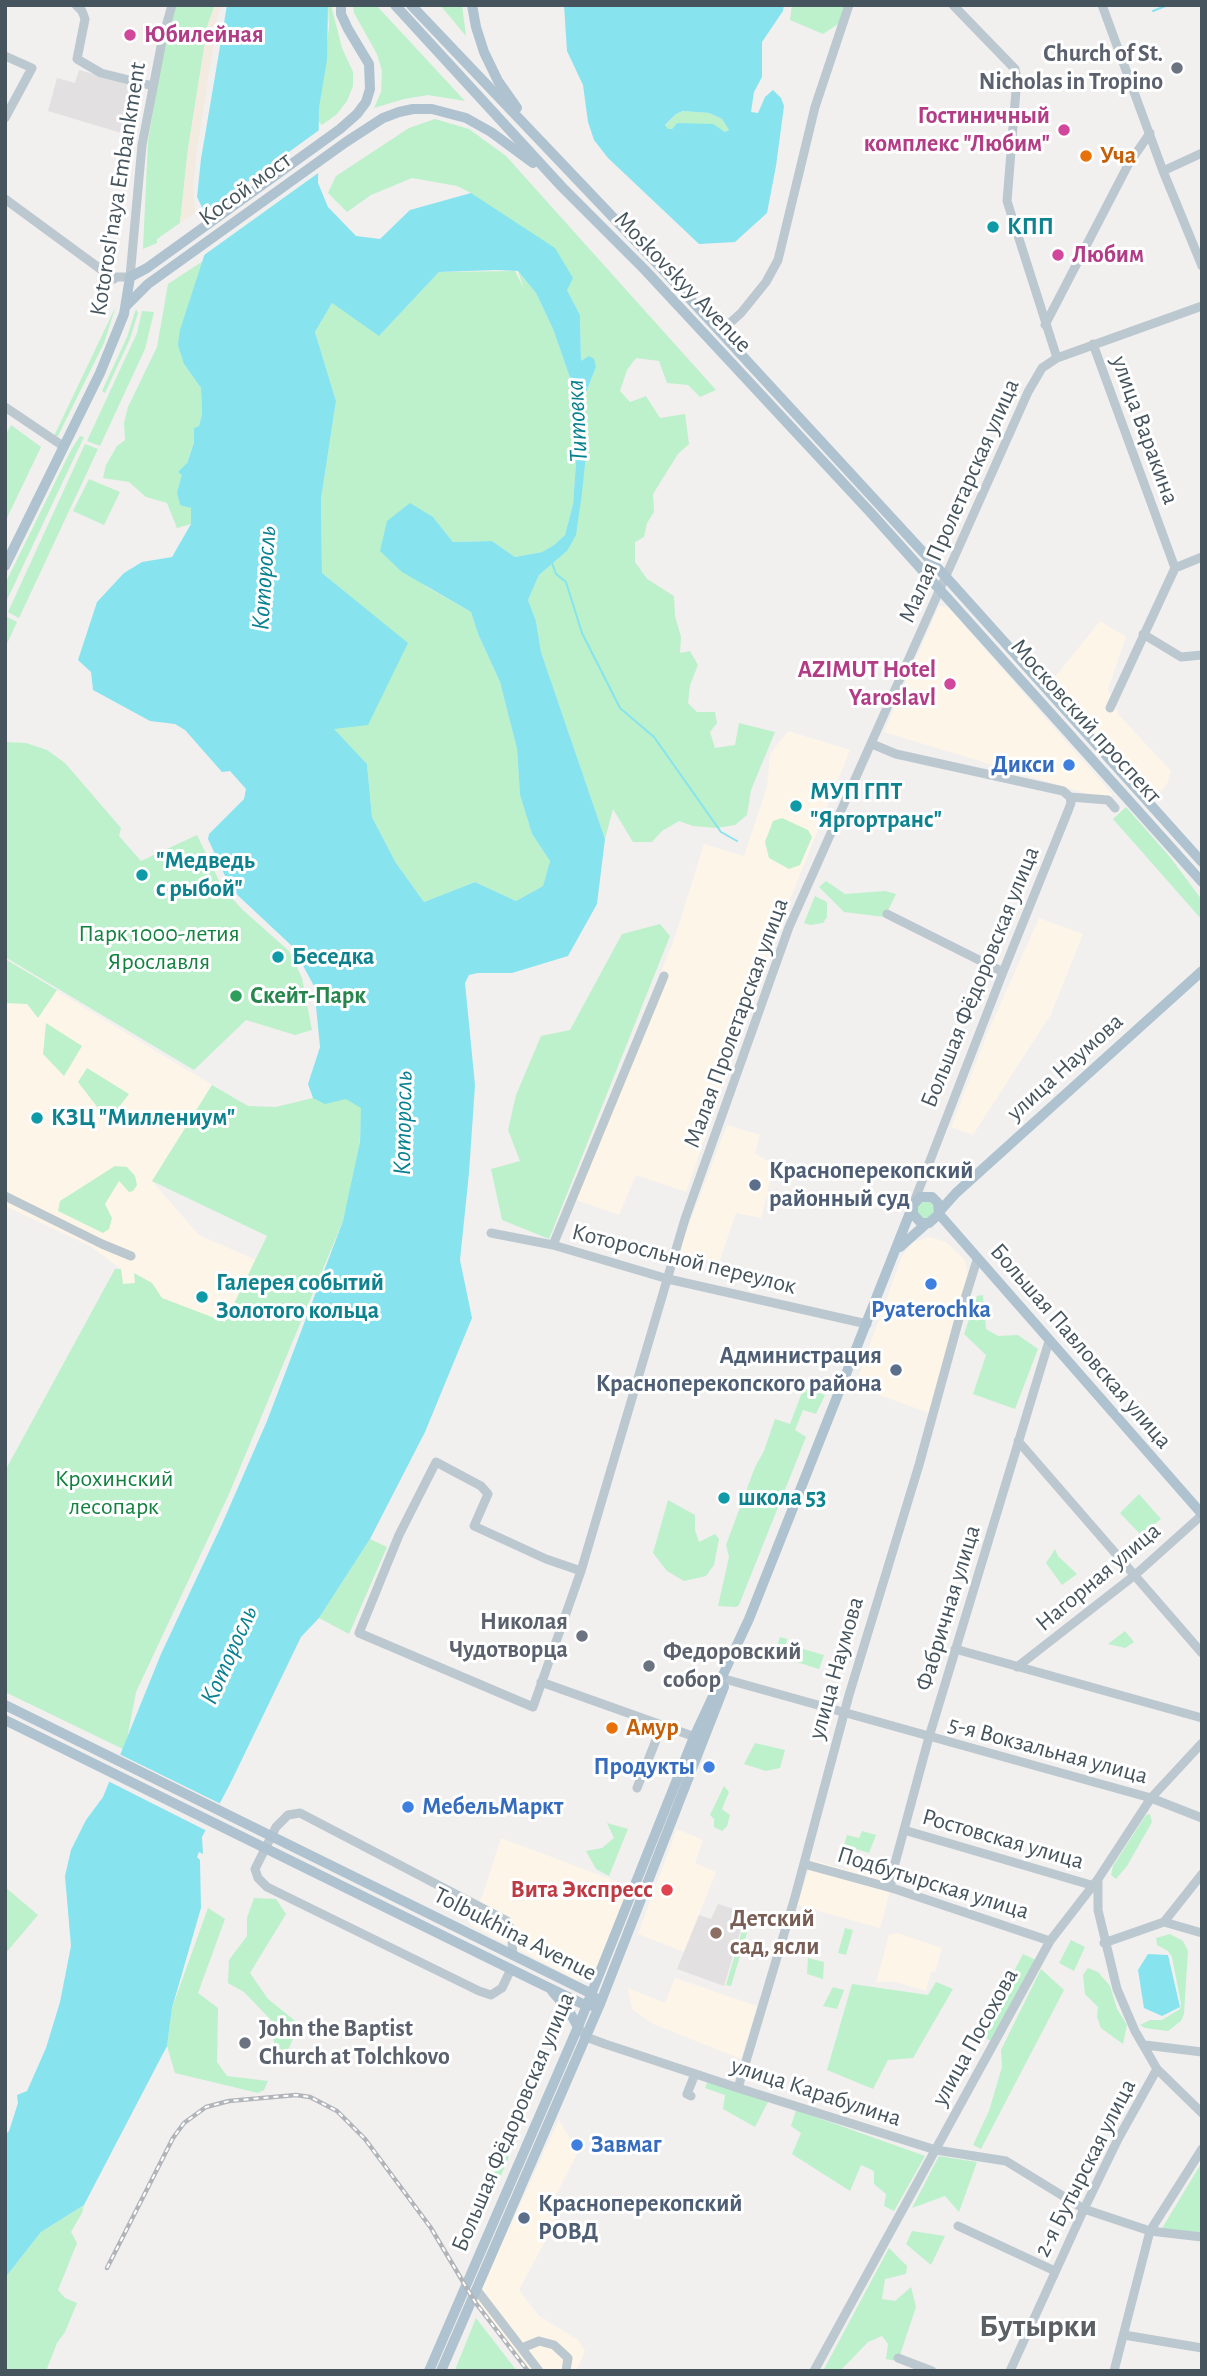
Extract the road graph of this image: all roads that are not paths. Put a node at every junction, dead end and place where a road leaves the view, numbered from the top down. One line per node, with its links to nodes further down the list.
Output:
1 (76, 5): 11 (street)
2 (172, 5): 11 (street, Kotorosl'naya Embankment)
3 (341, 5): 20 (main road, Косой мост)
4 (395, 5): 17 (main road, Moskovskyy Avenue)
5 (411, 5): 14 (main road, Moskovskyy Avenue)
6 (472, 5): 14 (main road)
7 (849, 5): 25 (street)
8 (953, 5): 24 (street)
9 (1102, 5): 13 (street)
10 (5, 56): 12 (street)
11 (153, 86): 20 (street, Kotorosl'naya Embankment)
12 (5, 118)
13 (1150, 133): 16 (street); 24 (street)
14 (539, 139): 25 (main road, Moskovskyy Avenue)
15 (1202, 153): 16 (street)
16 (1163, 171): 19 (street)
17 (562, 187): 21 (main road, Косой мост); 34 (main road, Moskovskyy Avenue)
18 (5, 199): 20 (street)
19 (1202, 266)
20 (129, 282): 21 (main road); 22 (main road, Kotorosl'naya Embankment)
21 (144, 287): 22 (main road, Косой мост)
22 (127, 305): 29 (main road, Kotorosl'naya Embankment)
23 (1202, 306): 26 (street)
24 (1045, 324): 27 (street)
25 (720, 332): 33 (main road, Moskovskyy Avenue)
26 (1093, 344): 27 (street); 32 (street, улица Варакина)
27 (1057, 358): 33 (street, Малая Пролетарская улица)
28 (5, 407): 29 (street)
29 (63, 446): 31 (main road, Kotorosl'naya Embankment)
30 (1202, 557): 32 (street)
31 (5, 566)
32 (1175, 568): 35 (street)
33 (946, 576): 34 (street, Малая Пролетарская улица); 41 (main road, Московский проспект)
34 (939, 589): 38 (street, Малая Пролетарская улица); 42 (main road, Московский проспект)
35 (1143, 634): 36 (street); 37 (street)
36 (1202, 655)
37 (1110, 708)
38 (872, 744): 39 (street); 60 (street, Малая Пролетарская улица)
39 (1070, 797): 40 (street); 45 (street, Большая Фёдоровская улица)
40 (1115, 808)
41 (1202, 862)
42 (1202, 882)
43 (887, 914): 45 (street)
44 (1202, 971): 48 (main road, улица Наумова)
45 (1003, 972): 47 (street, Большая Фёдоровская улица)
46 (664, 976): 56 (street)
47 (925, 1173): 50 (street); 51 (street, Большая Фёдоровская улица)
48 (956, 1193): 50 (main road, улица Наумова); 52 (main road, улица Наумова)
49 (5, 1196): 57 (street)
50 (933, 1198): 51 (main road); 52 (main road)
51 (913, 1205): 53 (main road); 58 (main road, Большая Фёдоровская улица)
52 (939, 1213): 53 (main road); 55 (main road, Большая Павловская улица)
53 (928, 1223): 55 (main road, Большая Павловская улица); 58 (main road, Большая Фёдоровская улица)
54 (492, 1233): 56 (street, Которосльной переулок)
55 (957, 1237): 59 (main road, Большая Павловская улица)
56 (553, 1245): 60 (street, Которосльной переулок)
57 (131, 1256)
58 (892, 1258): 61 (main road, Большая Фёдоровская улица)
59 (977, 1260): 62 (main road, Большая Павловская улица); 73 (street, улица Наумова)
60 (668, 1279): 61 (street, Которосльной переулок); 65 (street, Малая Пролетарская улица)
61 (867, 1324): 70 (main road, Большая Фёдоровская улица)
62 (1049, 1341): 63 (street, Фабричная улица); 64 (main road, Большая Павловская улица)
63 (1018, 1441): 66 (street); 67 (street, Фабричная улица)
64 (1202, 1515): 66 (street, Нагорная улица)
65 (582, 1571): 71 (street, Малая Пролетарская улица); 71 (street, Малая Пролетарская улица)
66 (1135, 1575): 68 (street); 69 (street, Нагорная улица)
67 (955, 1649): 69 (street); 77 (street, Фабричная улица)
68 (1202, 1653)
69 (1017, 1667): 74 (street)
70 (724, 1679): 73 (street, 5-я Вокзальная улица); 78 (main road, Большая Фёдоровская улица)
71 (541, 1682): 76 (street)
72 (5, 1706): 92 (main road, Tolbukhina Avenue)
73 (844, 1714): 77 (street, 5-я Вокзальная улица); 84 (street, улица Наумова)
74 (1202, 1718)
75 (5, 1720): 93 (main road, Tolbukhina Avenue)
76 (662, 1725): 78 (street); 80 (street)
77 (929, 1737): 81 (street, 5-я Вокзальная улица); 83 (street, Фабричная улица)
78 (699, 1738): 94 (main road, Большая Фёдоровская улица); 98 (main road, Большая Фёдоровская улица)
79 (1202, 1743): 81 (street, улица Посохова)
80 (637, 1788)
81 (1151, 1798): 82 (street, 5-я Вокзальная улица); 86 (street, улица Посохова)
82 (1202, 1818)
83 (904, 1830): 86 (street, Ростовская улица); 87 (street, Фабричная улица)
84 (804, 1864): 87 (street, Подбутырская улица); 106 (street, улица Наумова)
85 (1202, 1874): 88 (street)
86 (1095, 1882): 90 (street, улица Посохова); 91 (street, 2-я Бутырская улица)
87 (891, 1888): 90 (street, Подбутырская улица)
88 (1164, 1922): 89 (street); 91 (street)
89 (1202, 1933)
90 (1050, 1941): 110 (street, улица Посохова)
91 (1104, 1943): 102 (street, 2-я Бутырская улица)
92 (513, 1955): 93 (street); 95 (main road, Tolbukhina Avenue)
93 (511, 1969): 96 (main road, Tolbukhina Avenue)
94 (599, 1976): 95 (main road); 97 (main road, Большая Фёдоровская улица)
95 (569, 1983): 97 (main road, Tolbukhina Avenue)
96 (548, 1987): 99 (main road, Tolbukhina Avenue); 100 (main road)
97 (592, 1994): 98 (main road, Tolbukhina Avenue); 99 (main road, Большая Фёдоровская улица)
98 (600, 2004): 99 (main road, Tolbukhina Avenue); 101 (main road, Большая Фёдоровская улица)
99 (587, 2006): 100 (main road, Большая Фёдоровская улица)
100 (578, 2027): 101 (street); 121 (main road, Большая Фёдоровская улица)
101 (586, 2037): 105 (street, улица Карабулина); 116 (main road, Большая Фёдоровская улица)
102 (1145, 2045): 103 (street); 104 (street, 2-я Бутырская улица)
103 (1202, 2052)
104 (1157, 2069): 108 (street); 111 (street, 2-я Бутырская улица)
105 (695, 2074): 106 (street, улица Карабулина); 107 (street)
106 (738, 2088): 110 (street, улица Карабулина)
107 (691, 2096)
108 (1202, 2113)
109 (1202, 2149): 113 (street)
110 (936, 2150): 111 (street, улица Карабулина); 125 (street, улица Посохова)
111 (1084, 2209): 113 (street, улица Карабулина); 115 (street, 2-я Бутырская улица)
112 (958, 2226): 115 (street)
113 (1150, 2231): 114 (street, улица Карабулина); 117 (street)
114 (1202, 2237)
115 (1055, 2271): 127 (street, 2-я Бутырская улица)
116 (477, 2289): 118 (street); 122 (main road, Большая Фёдоровская улица)
117 (1124, 2335): 119 (street); 128 (street)
118 (522, 2348): 123 (street); 124 (street)
119 (1202, 2348)
120 (898, 2358): 126 (street)
121 (429, 2371)
122 (441, 2371)
123 (539, 2371)
124 (566, 2371)
125 (814, 2371)
126 (932, 2371)
127 (1010, 2371)
128 (1114, 2371)

